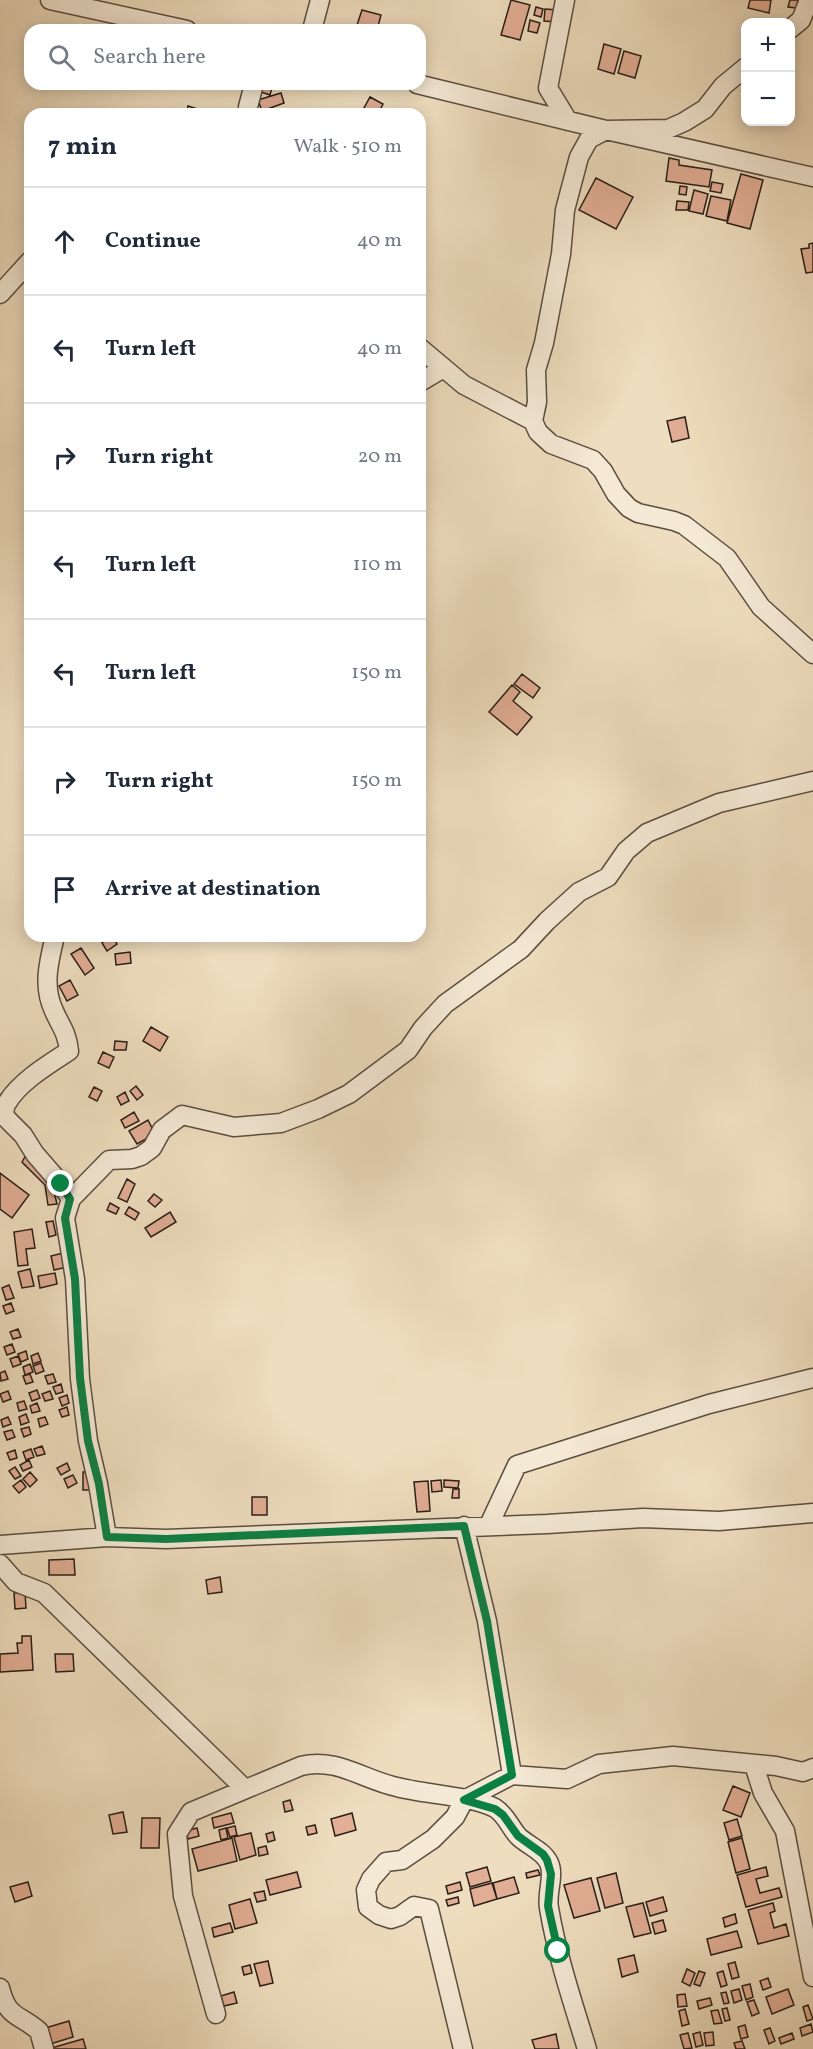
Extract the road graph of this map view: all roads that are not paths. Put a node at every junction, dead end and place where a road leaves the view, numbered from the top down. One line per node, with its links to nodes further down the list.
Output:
1 (50, 0): 5 (street)
2 (320, 0): 6 (street)
3 (565, 0): 12 (street)
4 (809, 0): 7 (street)
5 (160, 24)
6 (314, 24)
7 (795, 25)
8 (741, 71): 13 (street)
9 (426, 86): 12 (street)
10 (252, 90): 11 (street)
11 (248, 108)
12 (568, 121): 13 (street)
13 (606, 130): 14 (street); 20 (street)
14 (813, 177)
15 (24, 268): 16 (street)
16 (0, 294)
17 (426, 354): 18 (street)
18 (442, 369): 19 (street); 20 (street)
19 (426, 378)
20 (533, 422): 21 (street)
21 (813, 654)
22 (813, 781): 25 (street)
23 (53, 942): 24 (street)
24 (3, 1106): 25 (street)
25 (70, 1199): 30 (street)
26 (813, 1378): 28 (street)
27 (813, 1513): 28 (street)
28 (489, 1525): 29 (street)
29 (464, 1526): 30 (street); 35 (street)
30 (107, 1537): 31 (street)
31 (0, 1545)
32 (0, 1564): 36 (street)
33 (754, 1765): 34 (street); 35 (street); 38 (street)
34 (813, 1768)
35 (512, 1775): 37 (street)
36 (245, 1789): 37 (street); 40 (street)
37 (464, 1800): 42 (street); 43 (street)
38 (813, 1977)
39 (0, 1988): 41 (street)
40 (216, 2014)
41 (44, 2049)
42 (463, 2049)
43 (587, 2049)

